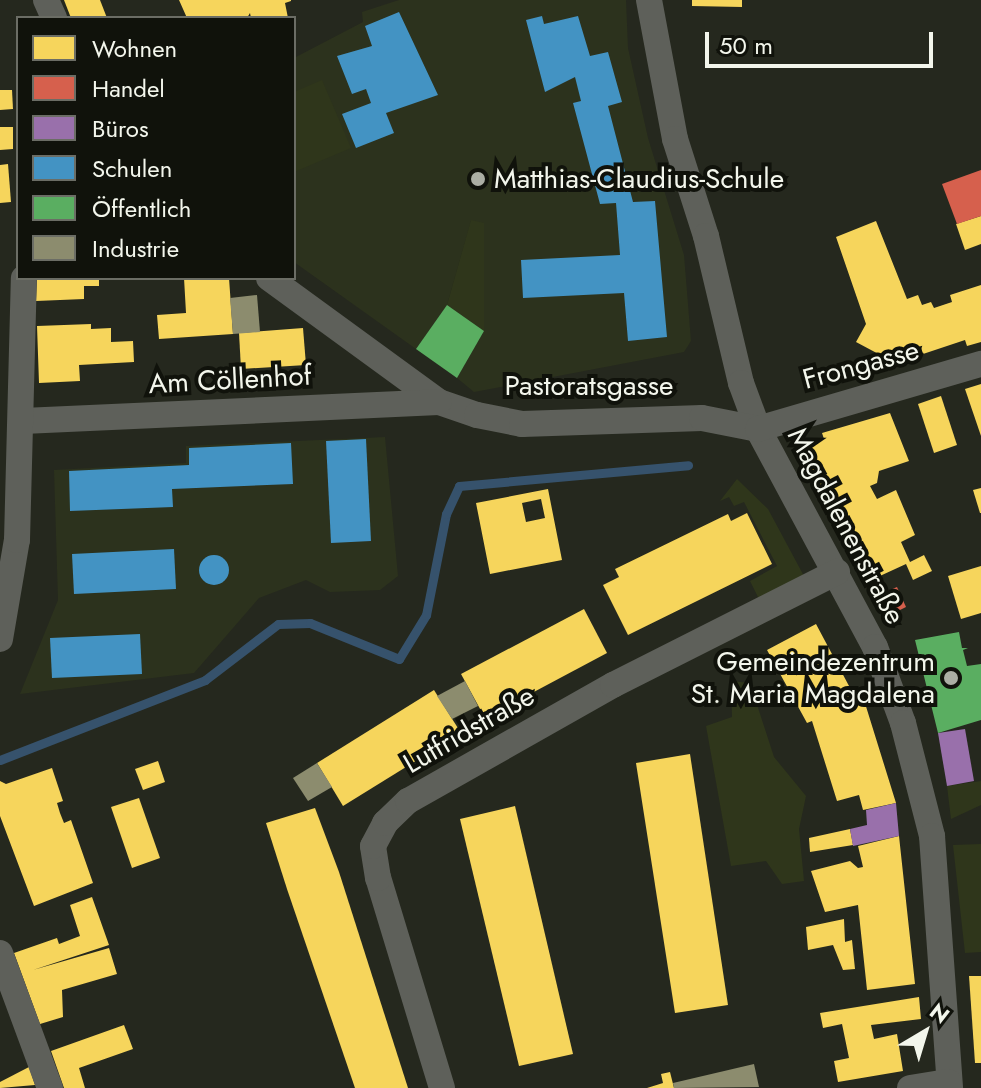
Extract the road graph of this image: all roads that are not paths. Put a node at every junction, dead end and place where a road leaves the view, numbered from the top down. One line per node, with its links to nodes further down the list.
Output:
1 (649, 0): 7 (street, Magdalenenstraße)
2 (24, 280): 6 (street)
3 (272, 280): 5 (street, Pastoratsgasse)
4 (981, 364): 7 (street, Frongasse)
5 (439, 402): 6 (street, Am Cöllenhof); 7 (street, Pastoratsgasse)
6 (23, 421): 9 (street)
7 (758, 429): 8 (street, Magdalenenstraße)
8 (837, 572): 11 (street, Magdalenenstraße); 13 (street, Lutfridstraße)
9 (0, 639)
10 (0, 953): 12 (street)
11 (950, 1085): 14 (street)
12 (50, 1088)
13 (442, 1088)
14 (910, 1088)

